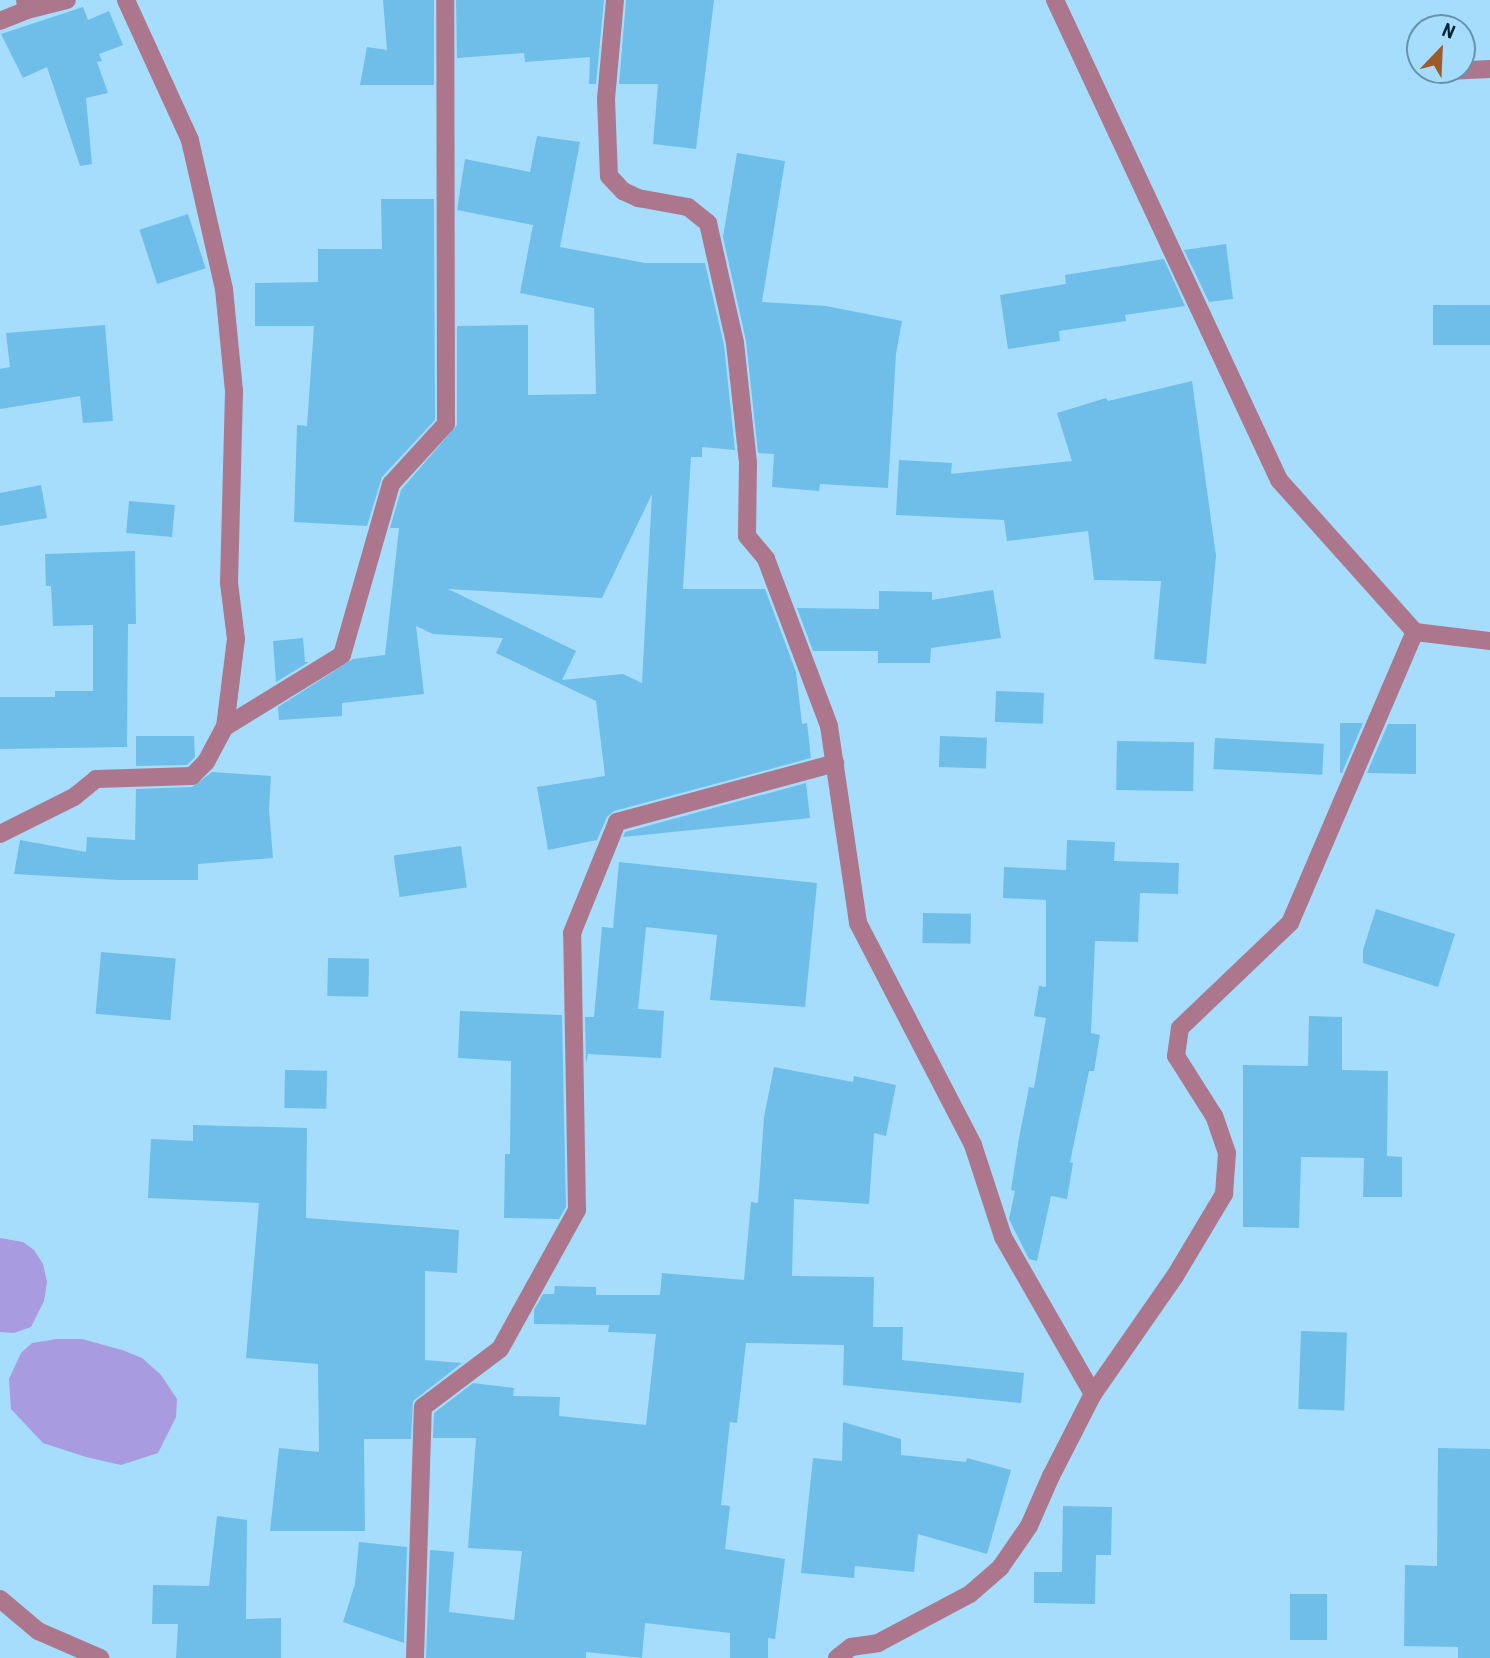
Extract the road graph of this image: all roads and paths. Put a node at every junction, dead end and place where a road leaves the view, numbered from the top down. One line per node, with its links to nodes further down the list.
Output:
1 (67, 0): 6 (street)
2 (126, 0): 10 (street)
3 (445, 0): 10 (street)
4 (615, 0): 11 (street)
5 (1055, 0): 8 (street)
6 (26, 5): 7 (street)
7 (0, 21)
8 (1415, 632): 9 (street); 13 (street)
9 (1490, 641)
10 (225, 727): 12 (street)
11 (835, 763): 13 (street); 17 (street)
12 (0, 834)
13 (1093, 1394): 15 (street)
14 (0, 1599): 16 (street)
15 (875, 1651): 18 (street)
16 (100, 1658)
17 (415, 1658)
18 (837, 1658)

